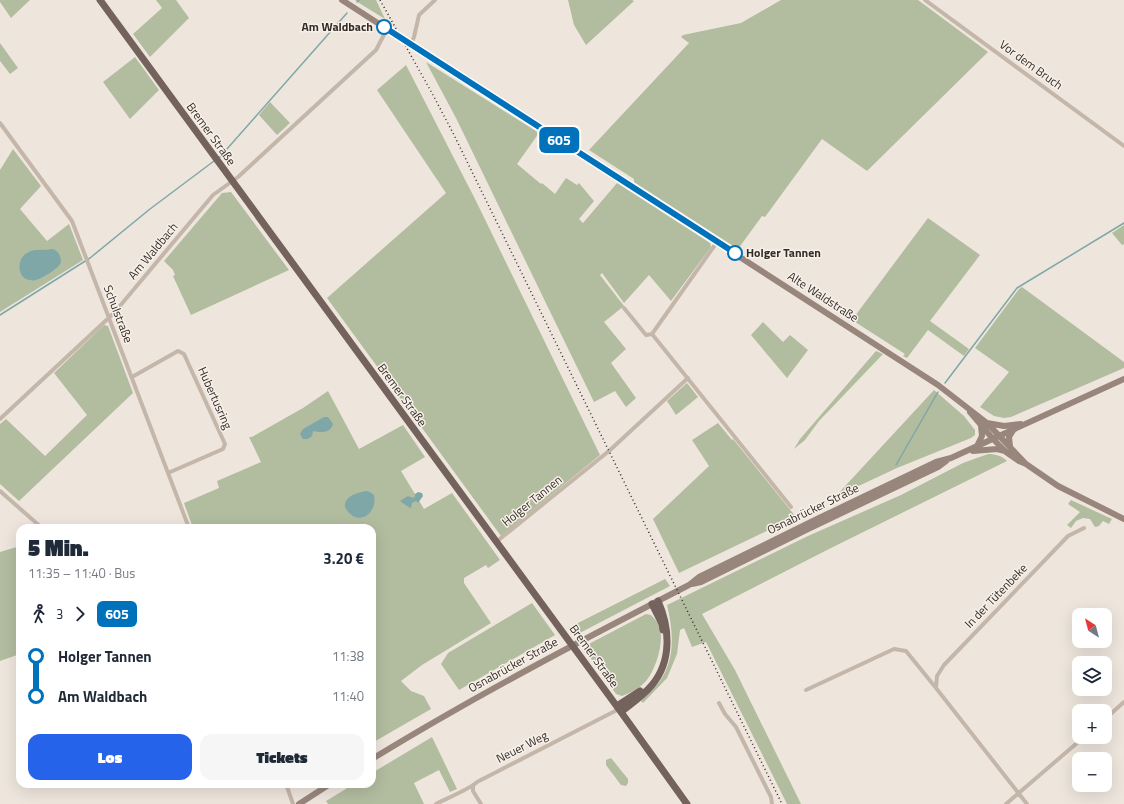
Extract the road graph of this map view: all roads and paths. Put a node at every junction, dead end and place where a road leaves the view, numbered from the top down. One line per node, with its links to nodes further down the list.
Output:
1 (100, 0): 9 (main road, Bremer Straße)
2 (342, 0): 5 (street, Alte Waldstraße)
3 (435, 0): 6 (street)
4 (925, 0): 8 (street, Vor dem Bruch)
5 (387, 29): 6 (street, Alte Waldstraße); 9 (street, Am Waldbach)
6 (411, 44): 10 (street, Alte Waldstraße)
7 (0, 123): 12 (street, Schulstraße)
8 (1124, 146)
9 (232, 181): 12 (street, Am Waldbach); 34 (main road, Bremer Straße)
10 (717, 242): 13 (street); 17 (street, Alte Waldstraße)
11 (624, 308): 13 (street)
12 (109, 318): 14 (street, Schulstraße); 18 (street, Am Waldbach)
13 (652, 334): 15 (street)
14 (132, 377): 27 (street, Schulstraße); 27 (street, Hubertusring)
15 (688, 378): 29 (street); 34 (street, Holger Tannen)
16 (1124, 379): 20 (street, Osnabrücker Straße)
17 (966, 408): 19 (street, Alte Waldstraße); 21 (street, Alte Waldstraße)
18 (0, 419)
19 (987, 423): 20 (street); 23 (street, Alte Waldstraße)
20 (1026, 423): 22 (street, Osnabrücker Straße)
21 (981, 426): 23 (street, Alte Waldstraße); 24 (street)
22 (1014, 429): 23 (street, Osnabrücker Straße); 25 (street)
23 (996, 437): 24 (street, Osnabrücker Straße); 25 (street, Alte Waldstraße)
24 (977, 446): 26 (street, Osnabrücker Straße)
25 (1008, 449): 26 (street); 30 (street, Alte Waldstraße)
26 (965, 452): 35 (street, Osnabrücker Straße)
27 (168, 473): 32 (street, Schulstraße)
28 (0, 491): 31 (street)
29 (791, 507)
30 (1124, 519)
31 (37, 524)
32 (187, 524)
33 (1084, 528): 36 (street, In der Tütenbeke)
34 (496, 542): 40 (main road, Bremer Straße)
35 (655, 602): 40 (main road); 43 (street, Osnabrücker Straße)
36 (936, 688): 37 (street); 47 (street)
37 (806, 690)
38 (1124, 702): 41 (street)
39 (719, 703): 52 (street)
40 (619, 709): 44 (street, Neuer Weg); 51 (main road, Bremer Straße)
41 (1112, 713)
42 (1076, 744): 47 (street)
43 (376, 756)
44 (473, 786): 49 (street, Neuer Weg); 50 (street)
45 (288, 788): 48 (street)
46 (323, 788): 48 (street)
47 (1019, 793): 53 (street); 54 (street)
48 (297, 804)
49 (436, 804)
50 (481, 804)
51 (687, 804)
52 (772, 804)
53 (1006, 804)
54 (1027, 804)

